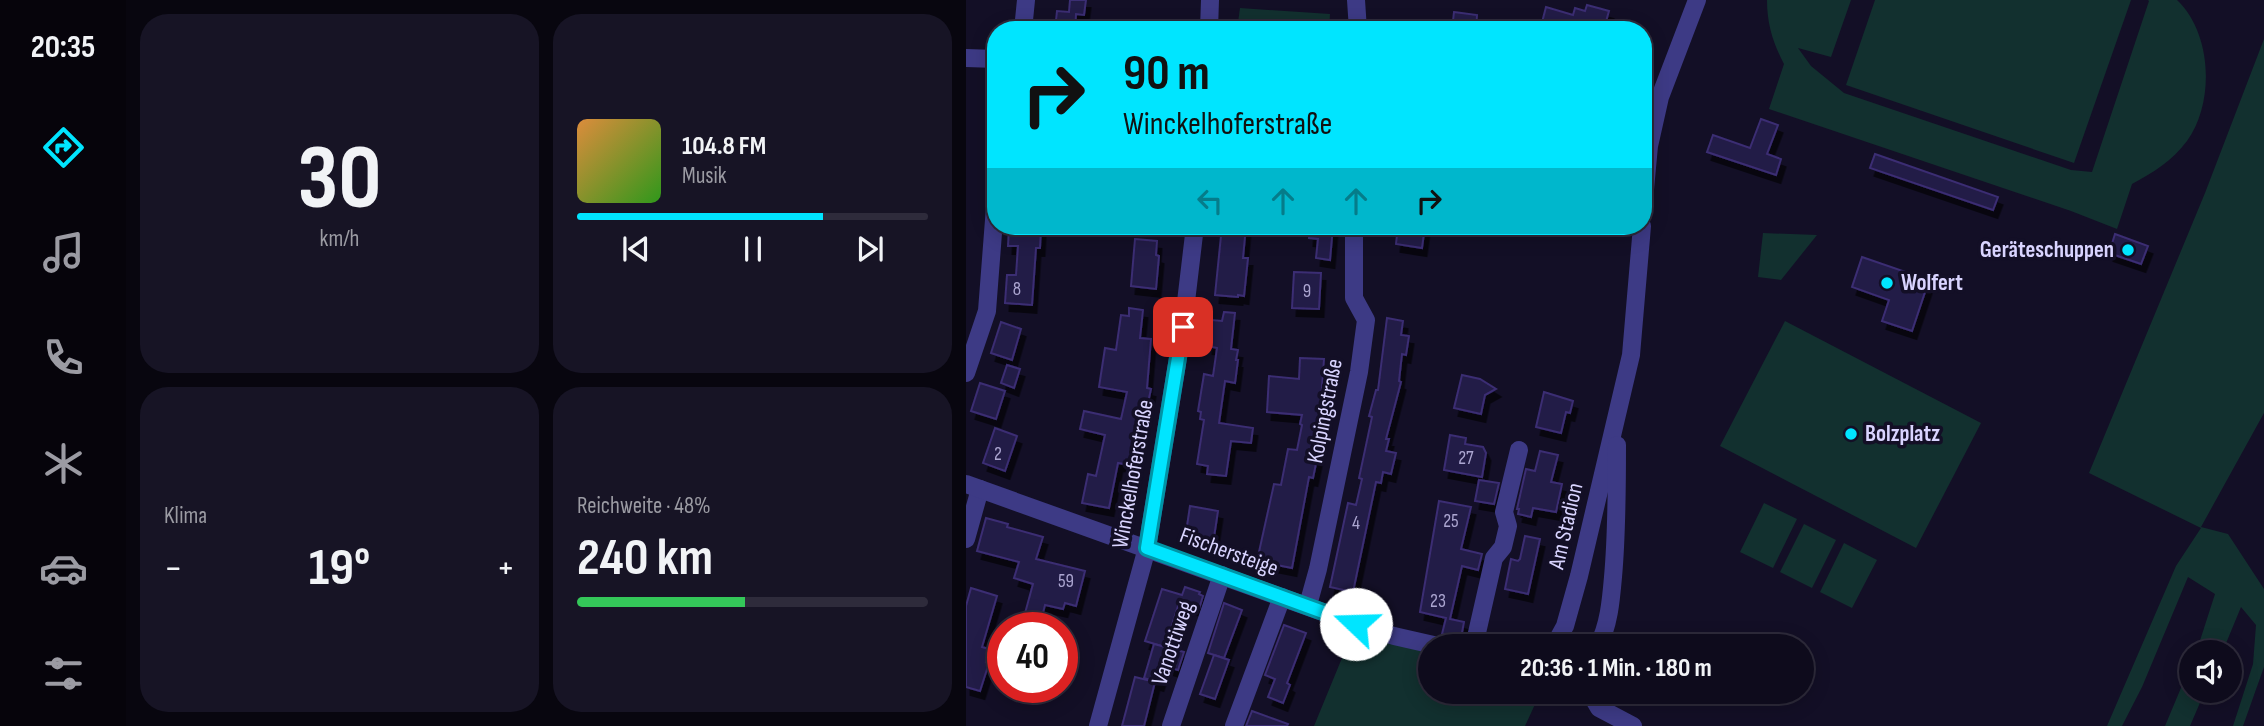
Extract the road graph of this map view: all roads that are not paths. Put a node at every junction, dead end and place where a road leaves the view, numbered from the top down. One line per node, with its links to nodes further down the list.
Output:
1 (1026, 0): 5 (street)
2 (1210, 0): 6 (street)
3 (1697, 0): 10 (street)
4 (1360, 1): 7 (street)
5 (1024, 21)
6 (1209, 21)
7 (1359, 21)
8 (966, 58): 9 (street)
9 (987, 59)
10 (1652, 125)
11 (993, 235): 15 (street)
12 (1194, 235): 20 (street, Winckelhoferstraße)
13 (1354, 235): 23 (street, Kolpingstraße)
14 (1641, 235): 16 (street, Am Stadion)
15 (966, 373)
16 (1617, 415): 25 (street, Am Stadion); 26 (street, Am Stadion)
17 (1519, 450): 24 (street)
18 (973, 486): 19 (street); 20 (street, Fischersteige)
19 (966, 539)
20 (1147, 548): 21 (street, Fischersteige); 29 (street, Winckelhoferstraße)
21 (1222, 575): 22 (street, Fischersteige); 30 (street, Vanottiweg)
22 (1282, 597): 23 (street, Fischersteige); 31 (street)
23 (1308, 605): 27 (street, Fischersteige)
24 (1477, 634)
25 (1560, 634)
26 (1603, 634)
27 (1418, 641)
28 (1597, 704): 32 (street)
29 (1098, 726)
30 (1171, 726)
31 (1234, 726)
32 (1633, 726)

